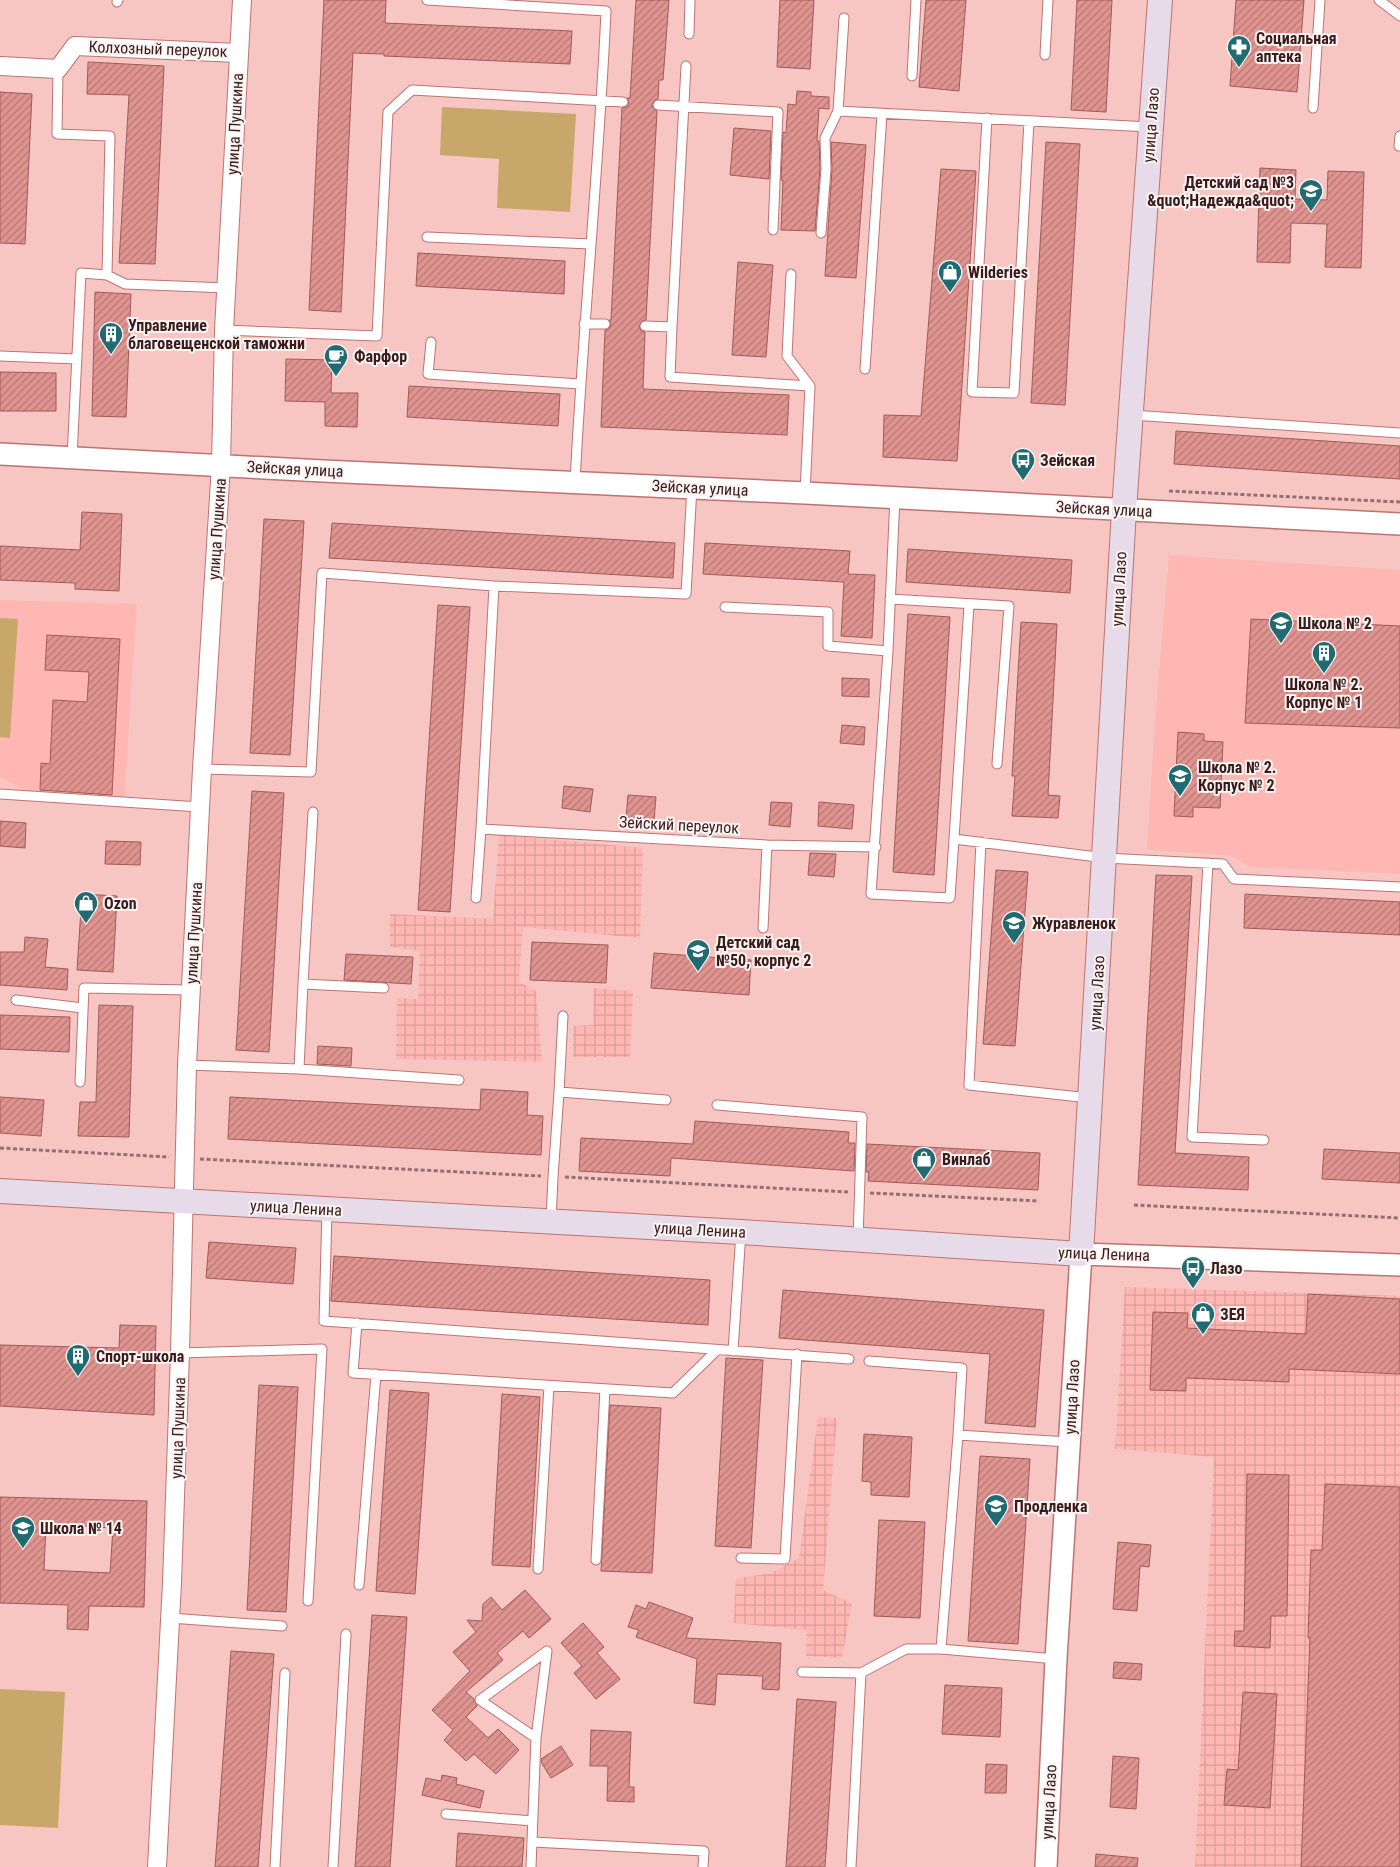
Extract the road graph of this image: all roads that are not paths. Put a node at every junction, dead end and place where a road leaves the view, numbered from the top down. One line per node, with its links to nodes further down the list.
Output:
1 (242, 0): 12 (street, улица Пушкина)
2 (427, 0): 18 (lane)
3 (690, 0): 11 (lane)
4 (916, 0): 17 (lane)
5 (1048, 0): 13 (lane)
6 (1160, 0): 27 (main road, улица Лазо)
7 (1320, 0): 22 (lane)
8 (1379, 0): 9 (lane)
9 (1400, 16)
10 (844, 18): 23 (lane)
11 (689, 34)
12 (239, 53): 16 (street, Колхозный переулок); 36 (street, улица Пушкина)
13 (1045, 55)
14 (0, 66): 16 (street)
15 (686, 66): 21 (lane)
16 (58, 69): 35 (lane)
17 (912, 76)
18 (601, 101): 19 (lane); 33 (lane); 41 (lane)
19 (622, 102)
20 (658, 104): 21 (lane)
21 (684, 106): 30 (lane); 40 (lane)
22 (1313, 108)
23 (838, 111): 24 (lane); 31 (lane)
24 (882, 114): 25 (lane); 45 (lane)
25 (987, 118): 26 (lane); 26 (lane)
26 (1029, 121): 27 (lane)
27 (1151, 128): 48 (main road, улица Лазо)
28 (1400, 136): 29 (lane)
29 (1399, 146)
30 (772, 230)
31 (821, 233)
32 (427, 237): 33 (lane)
33 (591, 244): 37 (lane)
34 (791, 274): 47 (lane)
35 (107, 275): 36 (lane); 44 (lane)
36 (227, 288): 41 (street, улица Пушкина)
37 (584, 324): 38 (lane); 46 (lane)
38 (605, 324)
39 (645, 326): 40 (lane)
40 (672, 328): 47 (lane)
41 (224, 330): 52 (street, улица Пушкина)
42 (430, 342): 46 (lane)
43 (0, 356): 44 (lane)
44 (77, 359): 51 (lane)
45 (865, 369)
46 (580, 384): 53 (lane)
47 (810, 386): 55 (lane)
48 (1132, 415): 49 (lane); 57 (main road, улица Лазо)
49 (1400, 433)
50 (0, 454): 51 (street, Зейская улица)
51 (72, 457): 52 (street, Зейская улица)
52 (221, 465): 53 (street, Зейская улица); 65 (street, улица Пушкина)
53 (575, 482): 54 (street, Зейская улица)
54 (692, 487): 55 (street, Зейская улица); 59 (lane)
55 (805, 492): 56 (street, Зейская улица)
56 (894, 497): 57 (street, Зейская улица); 60 (lane)
57 (1124, 510): 58 (street, Зейская улица); 74 (main road, улица Лазо)
58 (1400, 524)
59 (494, 586): 65 (lane); 69 (lane)
60 (890, 599): 61 (lane); 63 (lane)
61 (969, 605): 64 (lane); 70 (lane)
62 (725, 607): 63 (lane)
63 (888, 651): 73 (lane)
64 (997, 764)
65 (202, 769): 67 (street, улица Пушкина)
66 (0, 794): 67 (lane)
67 (200, 808): 81 (street, улица Пушкина)
68 (313, 812): 79 (lane)
69 (481, 829): 72 (lane, Зейский переулок); 77 (lane)
70 (954, 839): 71 (lane); 73 (lane)
71 (981, 842): 74 (lane); 90 (lane)
72 (767, 845): 73 (lane, Зейский переулок); 78 (lane)
73 (876, 847)
74 (1105, 858): 75 (lane); 90 (main road, улица Лазо)
75 (1208, 863): 76 (lane); 93 (lane)
76 (1400, 887)
77 (476, 898)
78 (763, 928)
79 (303, 984): 80 (lane); 86 (lane)
80 (384, 988)
81 (191, 990): 83 (lane); 85 (street, улица Пушкина)
82 (16, 1000): 83 (lane)
83 (83, 1008): 88 (lane)
84 (563, 1016): 89 (lane)
85 (187, 1065): 86 (lane); 95 (street, улица Пушкина)
86 (299, 1069): 87 (lane)
87 (459, 1080)
88 (80, 1082)
89 (559, 1092): 91 (lane); 97 (lane)
90 (1090, 1098): 100 (main road, улица Лазо)
91 (666, 1100)
92 (717, 1105): 99 (lane)
93 (1264, 1140)
94 (0, 1191): 95 (main road, улица Ленина)
95 (184, 1202): 96 (main road, улица Ленина); 105 (street, улица Пушкина)
96 (327, 1210): 97 (main road, улица Ленина); 102 (lane)
97 (551, 1222): 98 (main road, улица Ленина)
98 (740, 1232): 99 (main road, улица Ленина); 104 (lane)
99 (858, 1239): 100 (main road, улица Ленина)
100 (1081, 1254): 101 (street, улица Ленина); 113 (street, улица Лазо)
101 (1400, 1265)
102 (357, 1323): 103 (lane); 109 (lane)
103 (717, 1350): 104 (lane); 111 (lane)
104 (733, 1351): 106 (lane)
105 (180, 1353): 118 (lane); 119 (street, улица Пушкина)
106 (797, 1354): 107 (lane); 114 (lane)
107 (849, 1359)
108 (869, 1361): 112 (lane)
109 (376, 1374): 110 (lane); 117 (lane)
110 (549, 1386): 111 (lane); 116 (lane)
111 (605, 1389): 115 (lane)
112 (958, 1435): 113 (lane); 122 (lane)
113 (1069, 1442): 123 (street, улица Лазо)
114 (740, 1558)
115 (596, 1560)
116 (538, 1569)
117 (359, 1585)
118 (308, 1601)
119 (170, 1618): 120 (lane); 131 (street, улица Пушкина)
120 (282, 1626)
121 (346, 1634): 133 (lane)
122 (941, 1649): 123 (lane); 126 (lane)
123 (1056, 1659): 137 (street, улица Лазо)
124 (802, 1672): 126 (lane)
125 (286, 1673): 132 (lane)
126 (861, 1673): 136 (lane)
127 (536, 1738): 127 (lane); 129 (lane)
128 (446, 1814): 129 (lane)
129 (533, 1821): 130 (lane)
130 (532, 1842): 134 (lane); 135 (lane)
131 (157, 1867)
132 (275, 1867)
133 (333, 1867)
134 (531, 1867)
135 (703, 1867)
136 (852, 1867)
137 (1046, 1867)

